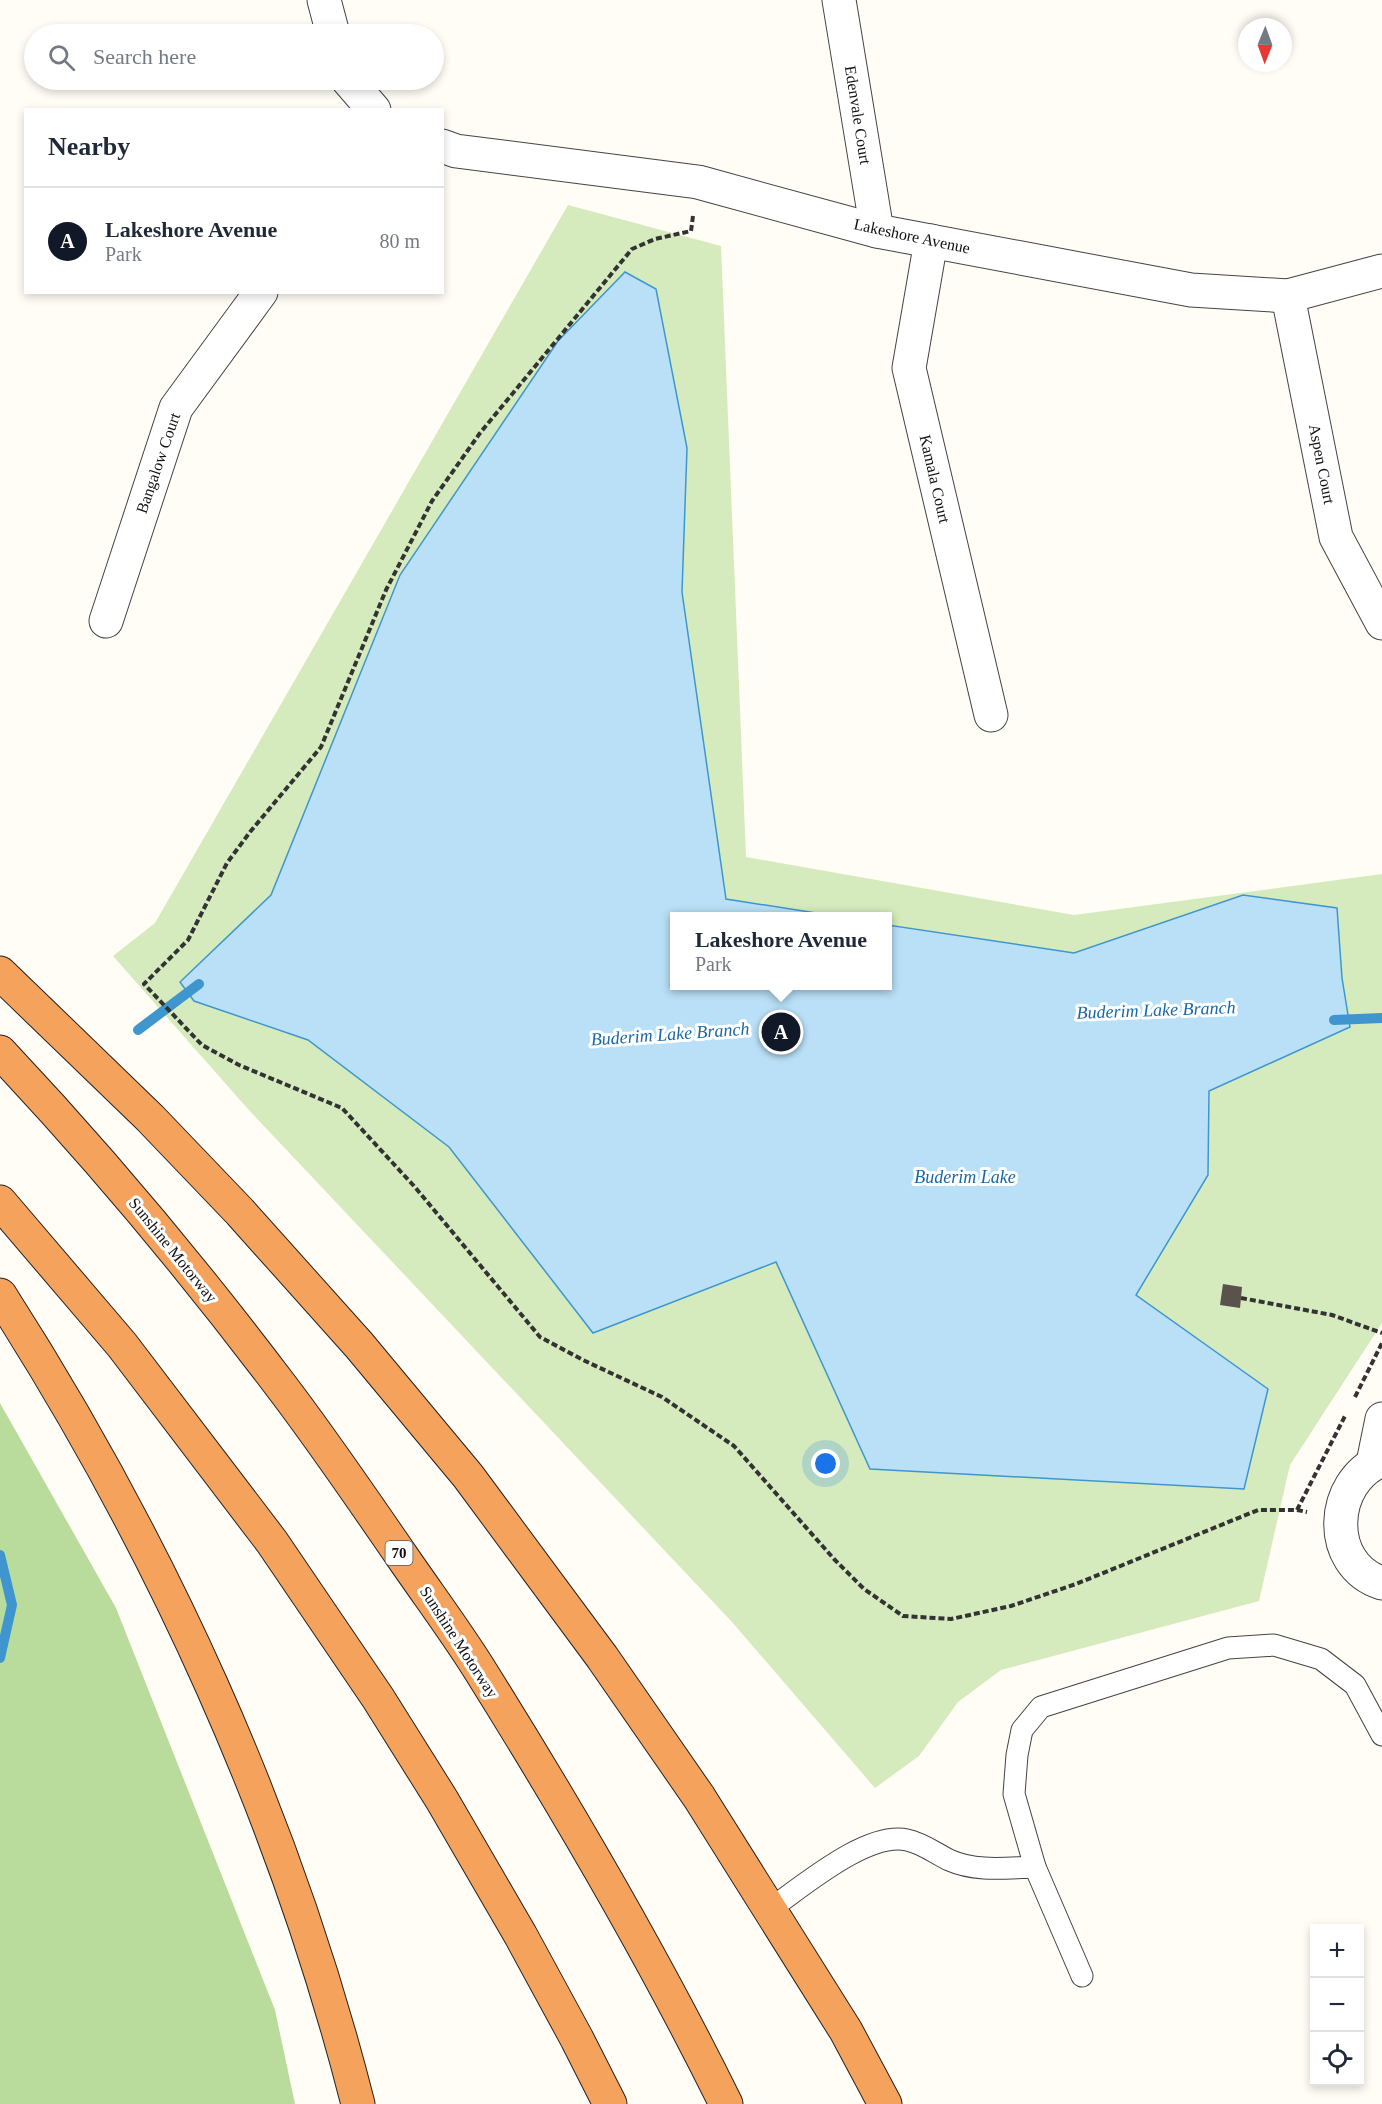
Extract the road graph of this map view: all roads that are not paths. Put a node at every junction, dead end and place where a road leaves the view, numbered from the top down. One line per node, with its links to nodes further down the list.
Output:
1 (324, 0): 3 (street)
2 (839, 0): 7 (street, Edenvale Court)
3 (330, 24)
4 (357, 90): 5 (street)
5 (372, 108)
6 (444, 147): 7 (street, Lakeshore Avenue)
7 (877, 231): 8 (street, Lakeshore Avenue)
8 (931, 241): 11 (street, Lakeshore Avenue); 14 (street, Kamala Court)
9 (1382, 271): 11 (street, Lakeshore Avenue)
10 (260, 294): 12 (street, Bangalow Court)
11 (1288, 296): 13 (street, Aspen Court)
12 (106, 621)
13 (1382, 623)
14 (991, 715)
15 (0, 973): 24 (highway)
16 (0, 1052): 28 (highway, Sunshine Motorway / 70)
17 (0, 1202): 27 (highway)
18 (0, 1295): 26 (highway)
19 (1382, 1419): 20 (street)
20 (1378, 1462): 21 (street)
21 (1382, 1583)
22 (1382, 1736): 23 (lane)
23 (1035, 1867): 24 (lane); 25 (lane)
24 (770, 1909): 29 (highway)
25 (1082, 1976)
26 (358, 2104)
27 (610, 2104)
28 (726, 2104)
29 (885, 2104)

